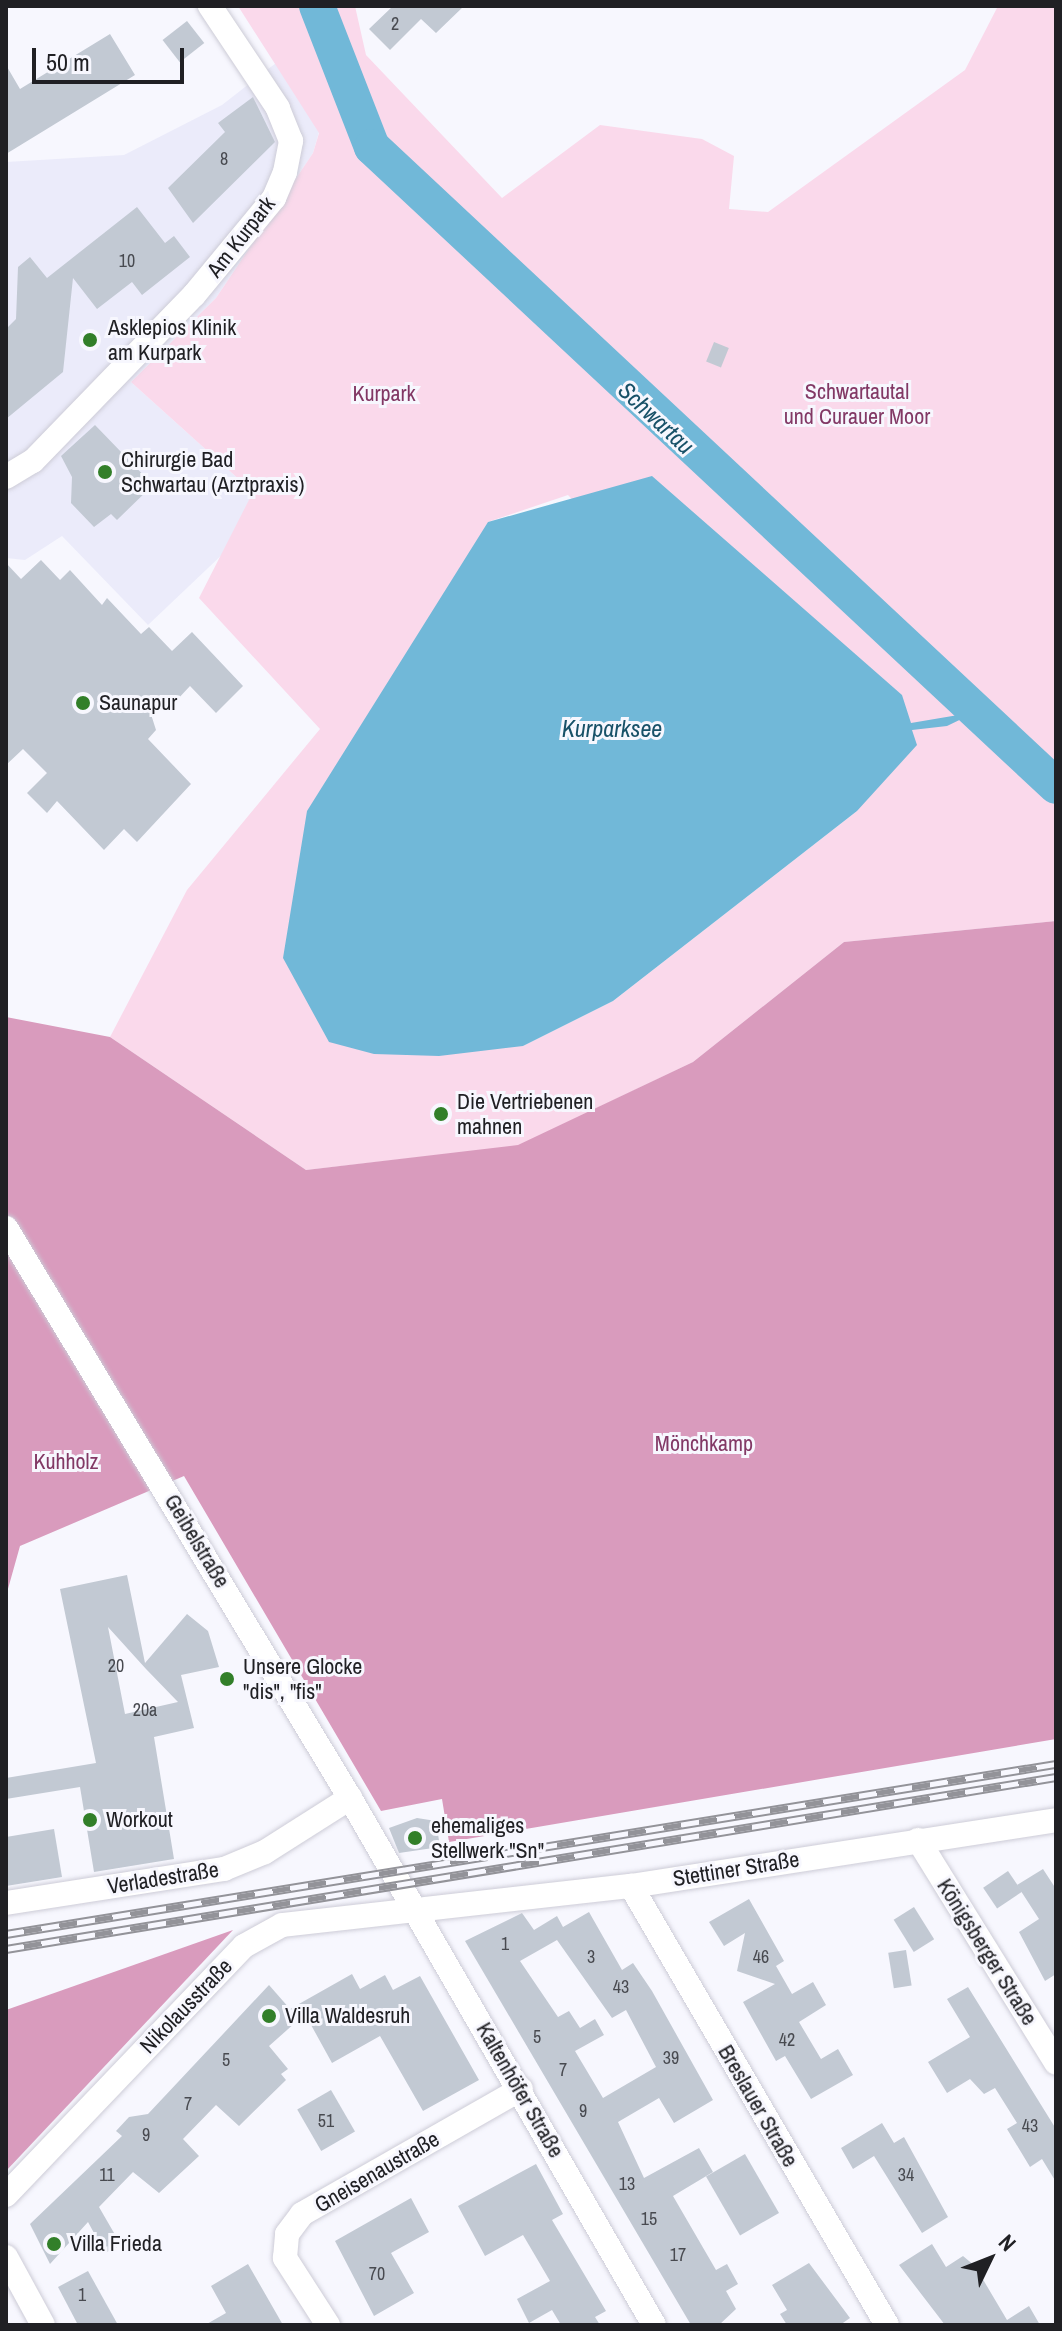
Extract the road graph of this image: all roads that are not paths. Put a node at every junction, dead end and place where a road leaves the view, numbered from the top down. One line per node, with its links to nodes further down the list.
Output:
1 (210, 6): 2 (street, Am Kurpark)
2 (6, 477)
3 (6, 1228): 4 (street, Geibelstraße)
4 (350, 1798): 7 (street, Geibelstraße); 9 (street, Verladestraße)
5 (1056, 1820): 6 (street, Stettiner Straße)
6 (918, 1840): 8 (street, Stettiner Straße); 11 (street, Königsberger Straße)
7 (383, 1856): 10 (street, Kaltenhöfer Straße)
8 (631, 1886): 10 (street, Stettiner Straße); 18 (street, Breslauer Straße)
9 (6, 1903)
10 (415, 1909): 12 (street, Kaltenhöfer Straße); 13 (street, Nikolausstraße)
11 (1056, 2063)
12 (521, 2089): 16 (street, Gneisenaustraße); 17 (street, Kaltenhöfer Straße)
13 (6, 2195)
14 (6, 2257): 15 (street)
15 (43, 2325)
16 (328, 2325)
17 (654, 2325)
18 (887, 2325)

